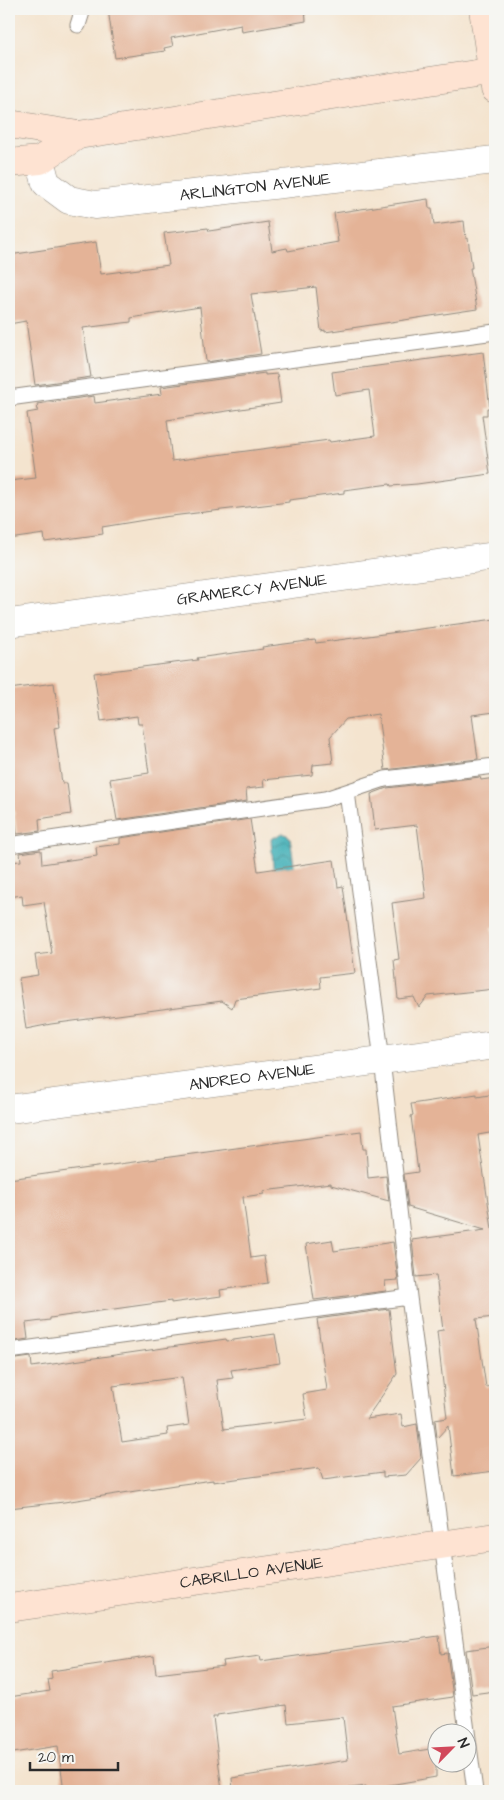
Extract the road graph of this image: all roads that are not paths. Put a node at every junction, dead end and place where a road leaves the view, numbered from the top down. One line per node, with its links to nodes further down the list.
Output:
1 (83, 9): 3 (lane)
2 (483, 9): 4 (main road)
3 (78, 25)
4 (494, 77): 6 (main road)
5 (9, 124): 6 (main road)
6 (78, 134): 7 (main road)
7 (40, 160): 8 (street, ARLINGTON AVENUE); 9 (main road)
8 (495, 160)
9 (9, 163)
10 (495, 332): 11 (lane)
11 (9, 398)
12 (495, 556): 13 (street, GRAMERCY AVENUE)
13 (9, 623)
14 (495, 766): 15 (lane)
15 (347, 792): 16 (lane); 18 (lane)
16 (9, 844)
17 (495, 1045): 18 (street, ANDREO AVENUE)
18 (382, 1060): 19 (street, ANDREO AVENUE); 20 (lane)
19 (9, 1109)
20 (409, 1297): 21 (lane); 23 (lane)
21 (9, 1351)
22 (495, 1537): 23 (main road, CABRILLO AVENUE)
23 (441, 1546): 24 (main road, CABRILLO AVENUE); 25 (lane)
24 (9, 1608)
25 (475, 1791)

